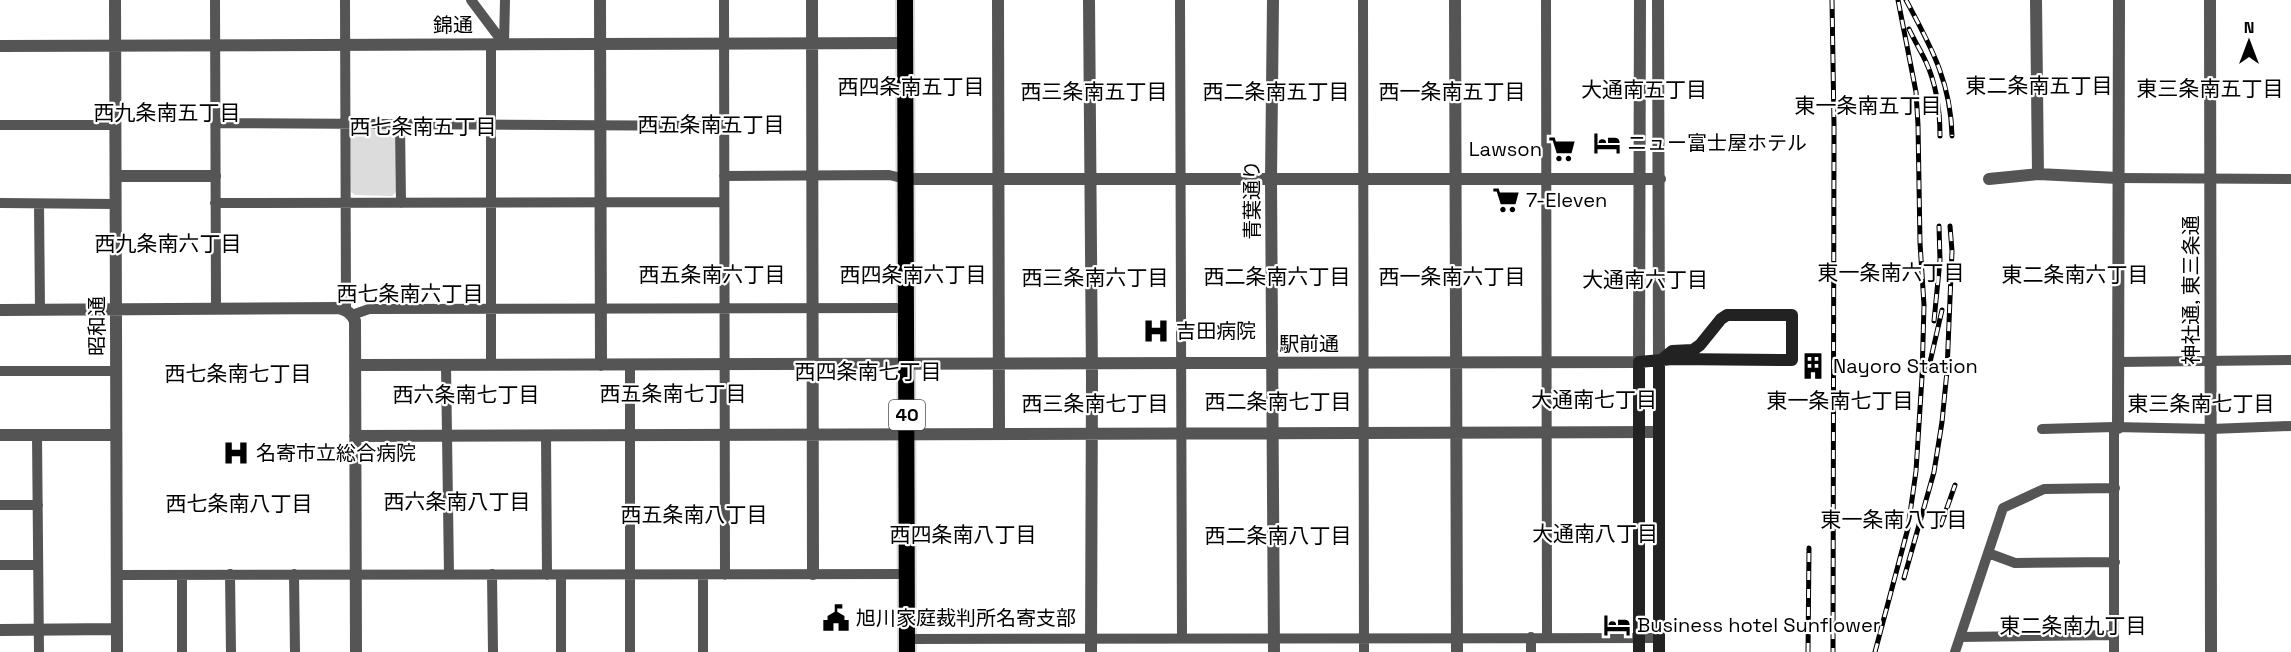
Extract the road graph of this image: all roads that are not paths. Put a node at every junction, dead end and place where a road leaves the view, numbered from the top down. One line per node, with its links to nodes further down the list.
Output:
1 (115, 0): 26 (street, 昭和通)
2 (214, 0): 27 (street)
3 (345, 0): 28 (street)
4 (471, 0): 23 (street)
5 (505, 0): 23 (street)
6 (600, 0): 29 (street)
7 (724, 0): 24 (street)
8 (812, 0): 30 (street)
9 (905, 0): 22 (highway, 40)
10 (998, 0): 48 (street)
11 (1089, 0): 49 (street)
12 (1180, 0): 53 (street)
13 (1273, 0): 50 (street, 青葉通り)
14 (1363, 0): 54 (street)
15 (1455, 0): 55 (street)
16 (1546, 0): 56 (street)
17 (1640, 0): 57 (street)
18 (1658, 0): 51 (street)
19 (2036, 0): 39 (street)
20 (2119, 0): 44 (street)
21 (2210, 0): 45 (street, 神社通, 東三条通)
22 (905, 43): 30 (street, 錦通); 47 (highway, 40)
23 (497, 44): 28 (street, 錦通); 29 (street, 錦通); 36 (street)
24 (724, 44): 29 (street, 錦通); 30 (street, 錦通); 38 (street)
25 (0, 45): 26 (street, 錦通)
26 (116, 45): 27 (street, 錦通); 35 (street, 昭和通)
27 (214, 45): 28 (street, 錦通); 31 (street)
28 (345, 45): 32 (street)
29 (600, 45): 37 (street)
30 (812, 45): 40 (street)
31 (215, 123): 32 (street); 42 (street)
32 (345, 123): 33 (street); 58 (street)
33 (400, 124): 36 (street); 62 (street)
34 (0, 125): 35 (street)
35 (116, 125): 41 (street, 昭和通)
36 (491, 125): 37 (street); 63 (street)
37 (600, 125): 38 (street); 64 (street)
38 (724, 126): 43 (street)
39 (2038, 174): 44 (street); 52 (street)
40 (812, 175): 43 (street); 47 (street); 69 (street)
41 (116, 176): 42 (street); 66 (street, 昭和通)
42 (215, 176): 61 (street)
43 (724, 176): 59 (street)
44 (2118, 178): 45 (street); 81 (street)
45 (2210, 178): 46 (street); 82 (street, 神社通, 東三条通)
46 (2291, 178)
47 (906, 179): 48 (street); 70 (highway, 40)
48 (999, 179): 49 (street); 88 (street)
49 (1090, 179): 53 (street); 89 (street)
50 (1271, 179): 53 (street); 54 (street); 84 (street, 青葉通り)
51 (1660, 179): 57 (street); 80 (street)
52 (1989, 179)
53 (1181, 180): 83 (street)
54 (1364, 180): 55 (street); 85 (street)
55 (1456, 180): 56 (street); 86 (street)
56 (1547, 180): 57 (street); 78 (street)
57 (1640, 180): 79 (street)
58 (345, 202): 61 (street); 62 (street); 76 (street)
59 (724, 202): 64 (street); 68 (street)
60 (0, 203): 65 (street)
61 (215, 203): 72 (street)
62 (400, 203): 63 (street)
63 (491, 203): 64 (street); 73 (street)
64 (600, 203): 67 (street)
65 (39, 204): 66 (street); 71 (street)
66 (116, 204): 75 (street, 昭和通)
67 (601, 308): 68 (street); 73 (street); 93 (street)
68 (725, 308): 69 (street); 95 (street)
69 (812, 308): 70 (street); 96 (street)
70 (906, 308): 87 (highway, 40)
71 (40, 309): 74 (street); 75 (street)
72 (216, 309): 75 (street); 76 (street)
73 (491, 309): 76 (street); 92 (street)
74 (0, 310)
75 (116, 311): 98 (street, 昭和通)
76 (349, 312): 90 (street)
77 (2291, 360): 82 (street)
78 (1547, 362): 79 (street, 駅前通); 86 (street, 駅前通); 105 (street)
79 (1640, 362): 80 (main road); 106 (main road)
80 (1659, 362): 80 (main road); 107 (main road)
81 (2118, 362): 82 (street); 100 (street)
82 (2210, 362): 102 (street, 神社通, 東三条通)
83 (1181, 363): 84 (street, 駅前通); 89 (street, 駅前通); 109 (street)
84 (1273, 363): 85 (street, 駅前通); 103 (street, 青葉通り)
85 (1364, 363): 86 (street, 駅前通); 110 (street)
86 (1456, 363): 104 (street)
87 (907, 364): 88 (street, 駅前通); 96 (street, 駅前通); 112 (highway, 40)
88 (999, 364): 89 (street, 駅前通); 113 (street)
89 (1091, 364): 108 (street)
90 (355, 365): 91 (street, 駅前通); 121 (street)
91 (446, 365): 92 (street, 駅前通); 117 (street)
92 (491, 365): 93 (street, 駅前通)
93 (601, 365): 94 (street, 駅前通)
94 (630, 365): 95 (street, 駅前通); 119 (street)
95 (725, 365): 96 (street, 駅前通); 120 (street)
96 (813, 365): 111 (street)
97 (0, 370): 98 (street)
98 (116, 371): 116 (street, 昭和通)
99 (2291, 426): 102 (street)
100 (2116, 428): 101 (street); 102 (street); 122 (street)
101 (2042, 429)
102 (2211, 429): 177 (street, 神社通, 東三条通)
103 (1273, 432): 109 (street); 110 (street); 156 (street, 青葉通り)
104 (1456, 432): 105 (street); 110 (street); 152 (street)
105 (1547, 432): 106 (street); 148 (street)
106 (1640, 432): 107 (street); 153 (main road)
107 (1659, 432): 154 (main road)
108 (1092, 433): 109 (street); 113 (street); 155 (street)
109 (1181, 433): 150 (street)
110 (1364, 433): 151 (street)
111 (813, 434): 112 (street); 120 (street); 134 (street)
112 (907, 434): 113 (street); 135 (highway, 40)
113 (999, 434)
114 (0, 435): 115 (street)
115 (37, 435): 116 (street); 124 (street)
116 (116, 435): 136 (street, 昭和通)
117 (447, 435): 118 (street); 121 (street); 132 (street)
118 (546, 435): 119 (street); 138 (street)
119 (631, 435): 120 (street); 140 (street)
120 (726, 435): 142 (street)
121 (355, 436): 131 (street)
122 (2115, 488): 125 (street); 126 (street)
123 (0, 505): 124 (street)
124 (38, 506): 127 (street)
125 (1988, 554): 126 (street); 149 (street)
126 (2115, 562): 146 (street)
127 (38, 564): 128 (street); 145 (street)
128 (0, 565)
129 (230, 574): 130 (street); 137 (street); 161 (street)
130 (294, 574): 131 (street); 162 (street)
131 (356, 574): 132 (street); 163 (street)
132 (448, 574): 133 (street)
133 (492, 574): 138 (street); 164 (street)
134 (813, 574): 135 (street); 142 (street)
135 (906, 574): 157 (highway, 40)
136 (117, 575): 137 (street); 143 (street, 昭和通)
137 (182, 575): 160 (street)
138 (547, 575): 139 (street)
139 (561, 575): 140 (street); 165 (street)
140 (630, 575): 141 (street); 166 (street)
141 (703, 575): 142 (street); 167 (street)
142 (725, 575)
143 (117, 629): 145 (street); 159 (street, 昭和通)
144 (0, 630): 145 (street)
145 (39, 630): 158 (street)
146 (2114, 634): 149 (street); 176 (street)
147 (1531, 637): 148 (street); 152 (street); 172 (street)
148 (1548, 637): 153 (street)
149 (1960, 637): 175 (street)
150 (1182, 638): 155 (street); 156 (street)
151 (1364, 638): 152 (street); 156 (street); 170 (street)
152 (1457, 638): 171 (street)
153 (1639, 638): 154 (street); 173 (main road)
154 (1659, 638): 174 (main road)
155 (1091, 639): 157 (street); 168 (street)
156 (1274, 639): 169 (street, 青葉通り)
157 (907, 646)
158 (39, 652)
159 (117, 652)
160 (182, 652)
161 (231, 652)
162 (295, 652)
163 (356, 652)
164 (493, 652)
165 (561, 652)
166 (630, 652)
167 (703, 652)
168 (1091, 652)
169 (1274, 652)
170 (1364, 652)
171 (1457, 652)
172 (1531, 652)
173 (1639, 652)
174 (1659, 652)
175 (1955, 652)
176 (2114, 652)
177 (2211, 652)

